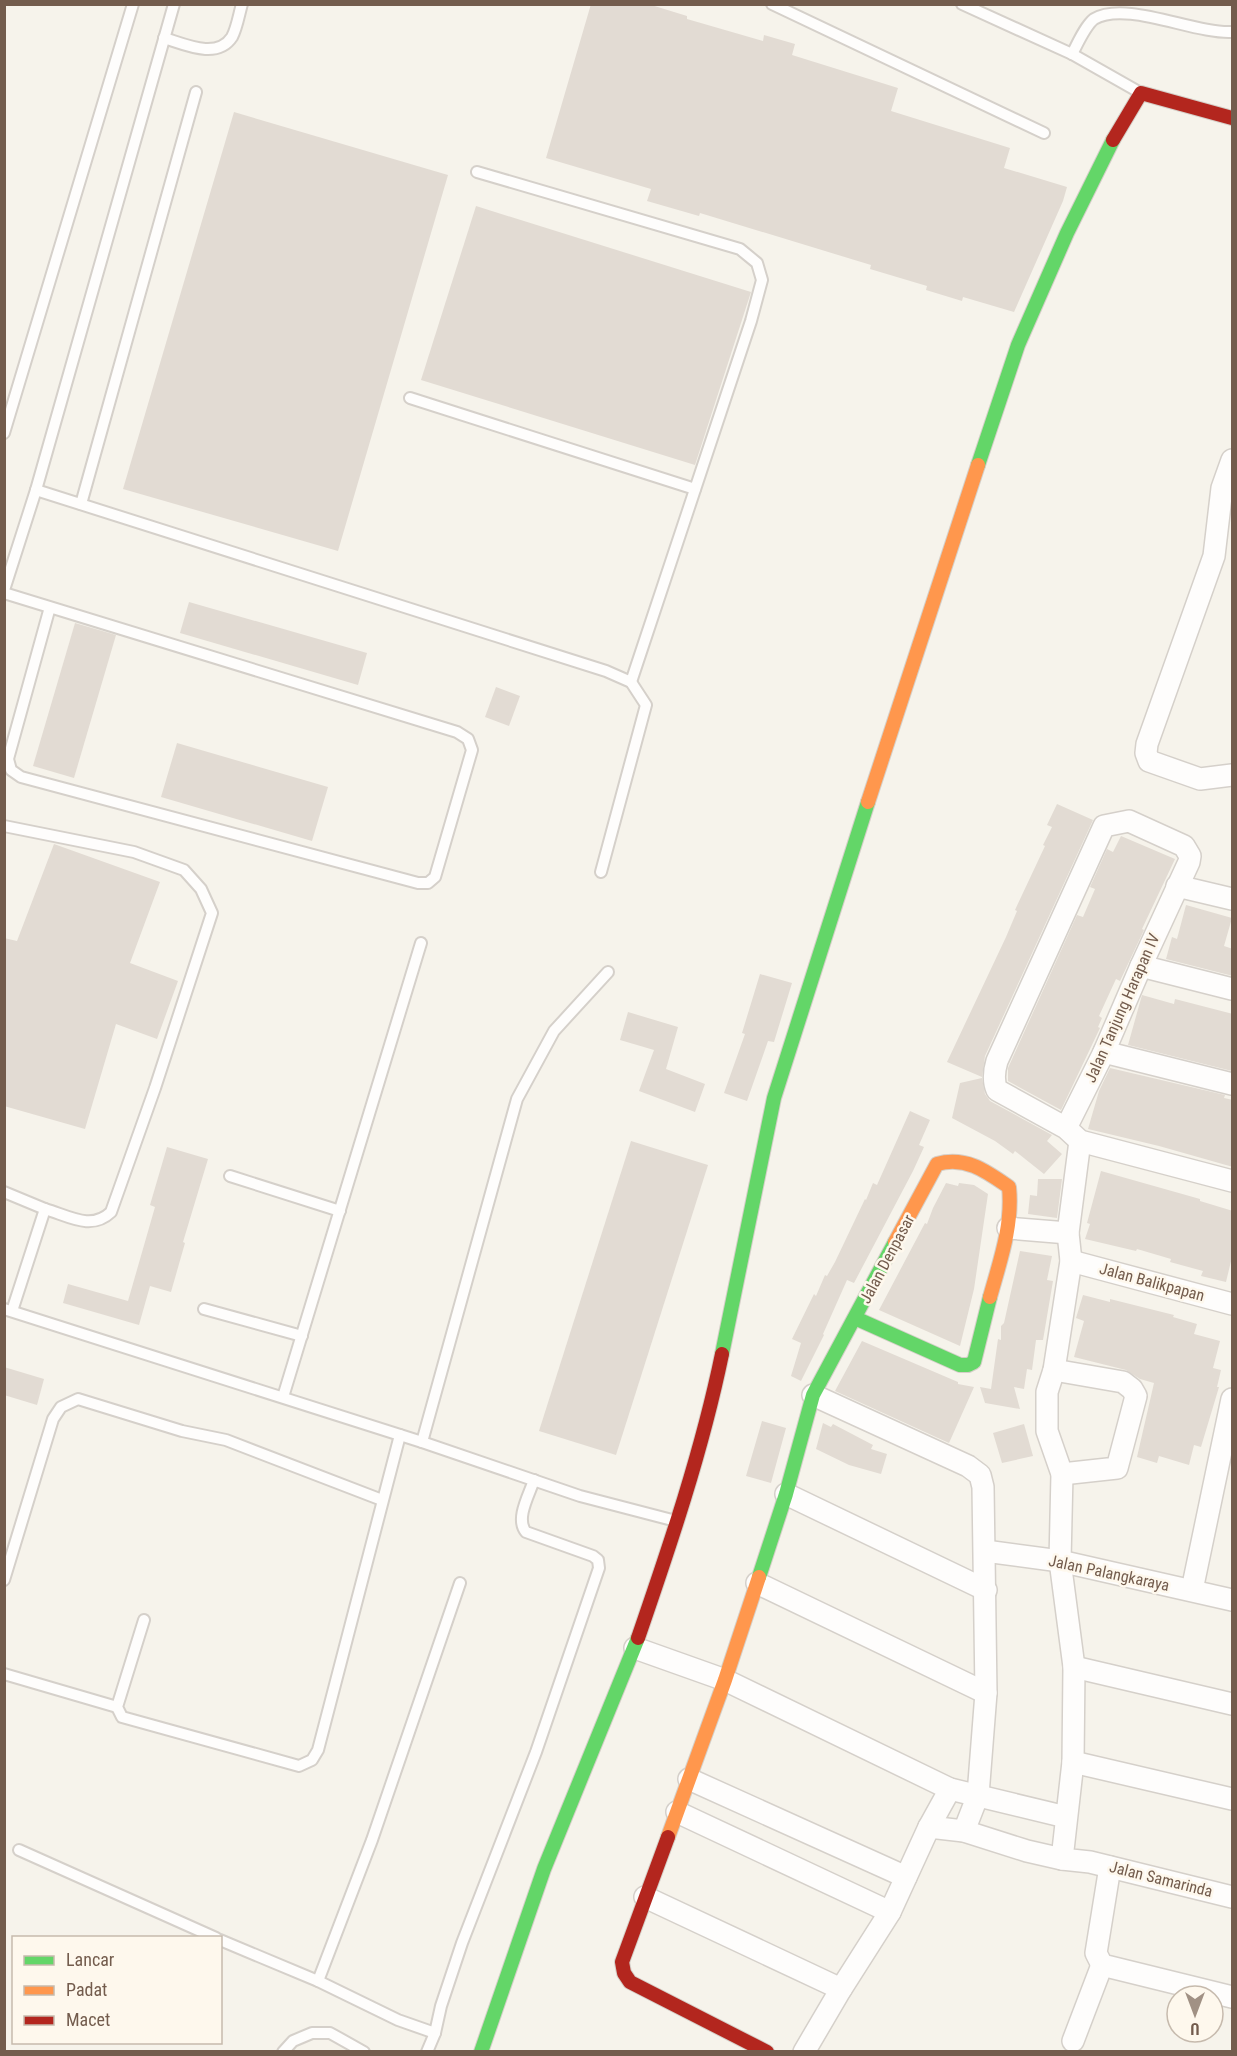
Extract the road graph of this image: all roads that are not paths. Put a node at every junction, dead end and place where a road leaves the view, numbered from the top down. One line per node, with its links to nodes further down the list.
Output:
1 (133, 4): 15 (lane)
2 (174, 4): 7 (lane)
3 (242, 4): 7 (lane)
4 (772, 4): 12 (lane)
5 (962, 4): 8 (lane)
6 (1233, 32): 8 (lane)
7 (164, 38): 18 (lane)
8 (1072, 54): 10 (lane)
9 (196, 92): 19 (lane)
10 (1141, 93): 11 (main road); 59 (main road)
11 (1233, 118)
12 (1044, 133)
13 (477, 172): 17 (lane)
14 (410, 398): 17 (lane)
15 (4, 433)
16 (1233, 460): 20 (street)
17 (695, 489): 23 (lane)
18 (36, 490): 19 (lane); 21 (lane)
19 (81, 504): 23 (lane)
20 (1223, 559): 24 (street)
21 (4, 592): 22 (lane)
22 (50, 607): 22 (lane)
23 (631, 682): 26 (lane)
24 (1233, 775)
25 (4, 826): 39 (lane)
26 (601, 872)
27 (1177, 886): 28 (street); 30 (street, Jalan Tanjung Harapan IV); 35 (street, Jalan Tanjung Harapan IV)
28 (1233, 899)
29 (421, 943): 40 (lane)
30 (1141, 966): 32 (street); 33 (street, Jalan Tanjung Harapan IV)
31 (608, 972): 54 (lane)
32 (1233, 989)
33 (1104, 1052): 34 (street); 35 (street, Jalan Tanjung Harapan IV)
34 (1233, 1084)
35 (1073, 1134): 37 (street); 42 (street, Jalan Tanjung Harapan IV)
36 (230, 1176): 40 (lane)
37 (1233, 1181)
38 (4, 1192): 39 (lane)
39 (45, 1209): 46 (lane)
40 (340, 1211): 48 (lane)
41 (1008, 1228): 42 (street); 47 (main road, Jalan Denpasar); 47 (main road, Jalan Denpasar)
42 (1068, 1233): 43 (street, Jalan Tanjung Harapan IV)
43 (1071, 1261): 44 (street, Jalan Balikpapan); 49 (street, Jalan Tanjung Harapan IV)
44 (1233, 1304)
45 (204, 1309): 48 (lane)
46 (8, 1310): 51 (lane)
47 (855, 1318): 50 (main road)
48 (302, 1336): 51 (lane)
49 (1054, 1370): 55 (street, Jalan Tanjung Harapan IV); 55 (street)
50 (813, 1395): 57 (main road); 60 (street)
51 (283, 1397): 53 (lane)
52 (1232, 1407): 66 (street)
53 (400, 1435): 54 (lane); 58 (lane)
54 (422, 1442): 56 (lane)
55 (1062, 1474): 61 (street)
56 (534, 1480): 59 (lane); 98 (lane)
57 (786, 1494): 64 (main road); 65 (street)
58 (382, 1500): 62 (lane); 75 (lane)
59 (678, 1522): 69 (main road)
60 (985, 1551): 61 (street, Jalan Palangkaraya); 65 (street)
61 (1060, 1561): 66 (street, Jalan Palangkaraya); 70 (street)
62 (4, 1580)
63 (460, 1582): 95 (lane)
64 (757, 1583): 72 (main road); 73 (street)
65 (986, 1590): 73 (street)
66 (1192, 1590): 67 (street, Jalan Palangkaraya)
67 (1233, 1600)
68 (144, 1620): 75 (lane)
69 (635, 1647): 72 (street); 103 (main road)
70 (1074, 1667): 74 (street); 76 (street)
71 (4, 1674): 75 (lane)
72 (725, 1680): 77 (main road); 78 (street)
73 (986, 1693): 79 (street)
74 (1233, 1704)
75 (117, 1707)
76 (1073, 1762): 80 (street); 82 (street)
77 (689, 1779): 81 (main road); 88 (street)
78 (950, 1789): 79 (street); 83 (street)
79 (978, 1795): 82 (street); 84 (street)
80 (1233, 1799)
81 (676, 1812): 89 (main road); 91 (street)
82 (1066, 1817): 86 (street)
83 (929, 1827): 84 (street, Jalan Samarinda); 88 (street)
84 (964, 1831): 86 (street, Jalan Samarinda)
85 (19, 1850): 92 (lane)
86 (1062, 1859): 87 (street, Jalan Samarinda)
87 (1100, 1864): 90 (street, Jalan Samarinda); 94 (street)
88 (906, 1877): 91 (street)
89 (645, 1897): 96 (street); 104 (main road)
90 (1233, 1897)
91 (890, 1912): 96 (street)
92 (212, 1936)
93 (222, 1941): 95 (lane)
94 (1102, 1965): 97 (street); 99 (street)
95 (318, 1981): 98 (lane)
96 (841, 1989): 105 (street)
97 (1233, 1997)
98 (435, 2033): 102 (lane)
99 (1073, 2041)
100 (283, 2052): 101 (lane)
101 (364, 2052)
102 (427, 2052)
103 (481, 2052)
104 (767, 2052)
105 (804, 2052)

